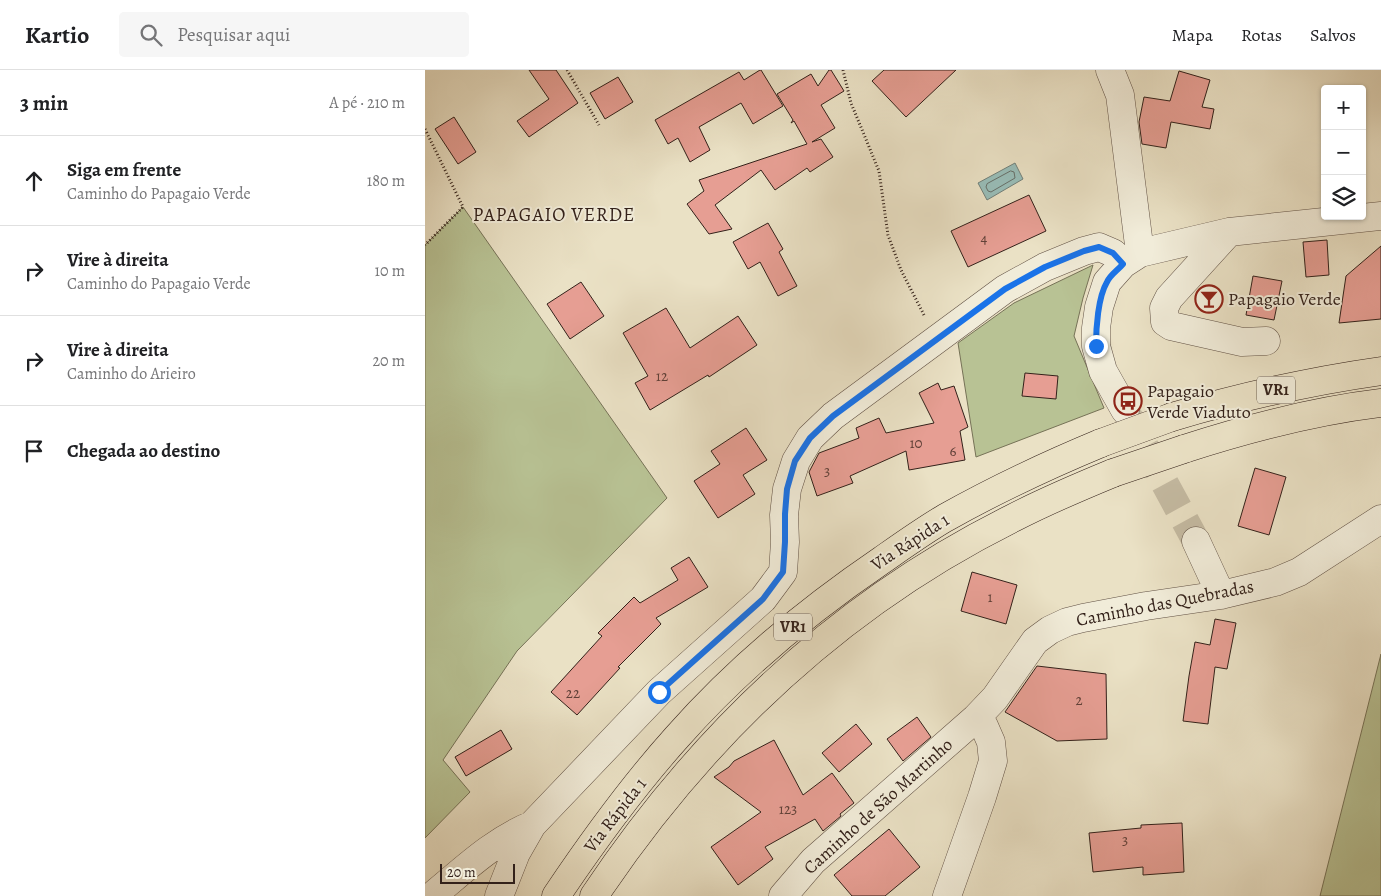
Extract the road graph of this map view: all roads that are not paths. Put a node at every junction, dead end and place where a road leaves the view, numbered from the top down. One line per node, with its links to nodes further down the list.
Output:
1 (1110, 70): 4 (street)
2 (1381, 216): 3 (street)
3 (1229, 232): 4 (street); 5 (street)
4 (1132, 258): 8 (street); 13 (street)
5 (1266, 341)
6 (1381, 371): 16 (highway, Via Rápida 1 / VR1, bridge)
7 (1381, 403): 17 (highway, Via Rápida 1 / VR1, bridge)
8 (1125, 410)
9 (1381, 520): 11 (street, Caminho das Quebradas)
10 (1196, 541): 11 (street)
11 (1221, 595): 12 (street, Caminho das Quebradas)
12 (976, 718): 18 (street, Caminho de São Martinho); 19 (street)
13 (532, 825): 14 (street); 15 (street)
14 (431, 896)
15 (499, 896)
16 (556, 896)
17 (594, 896)
18 (783, 896)
19 (947, 896)

